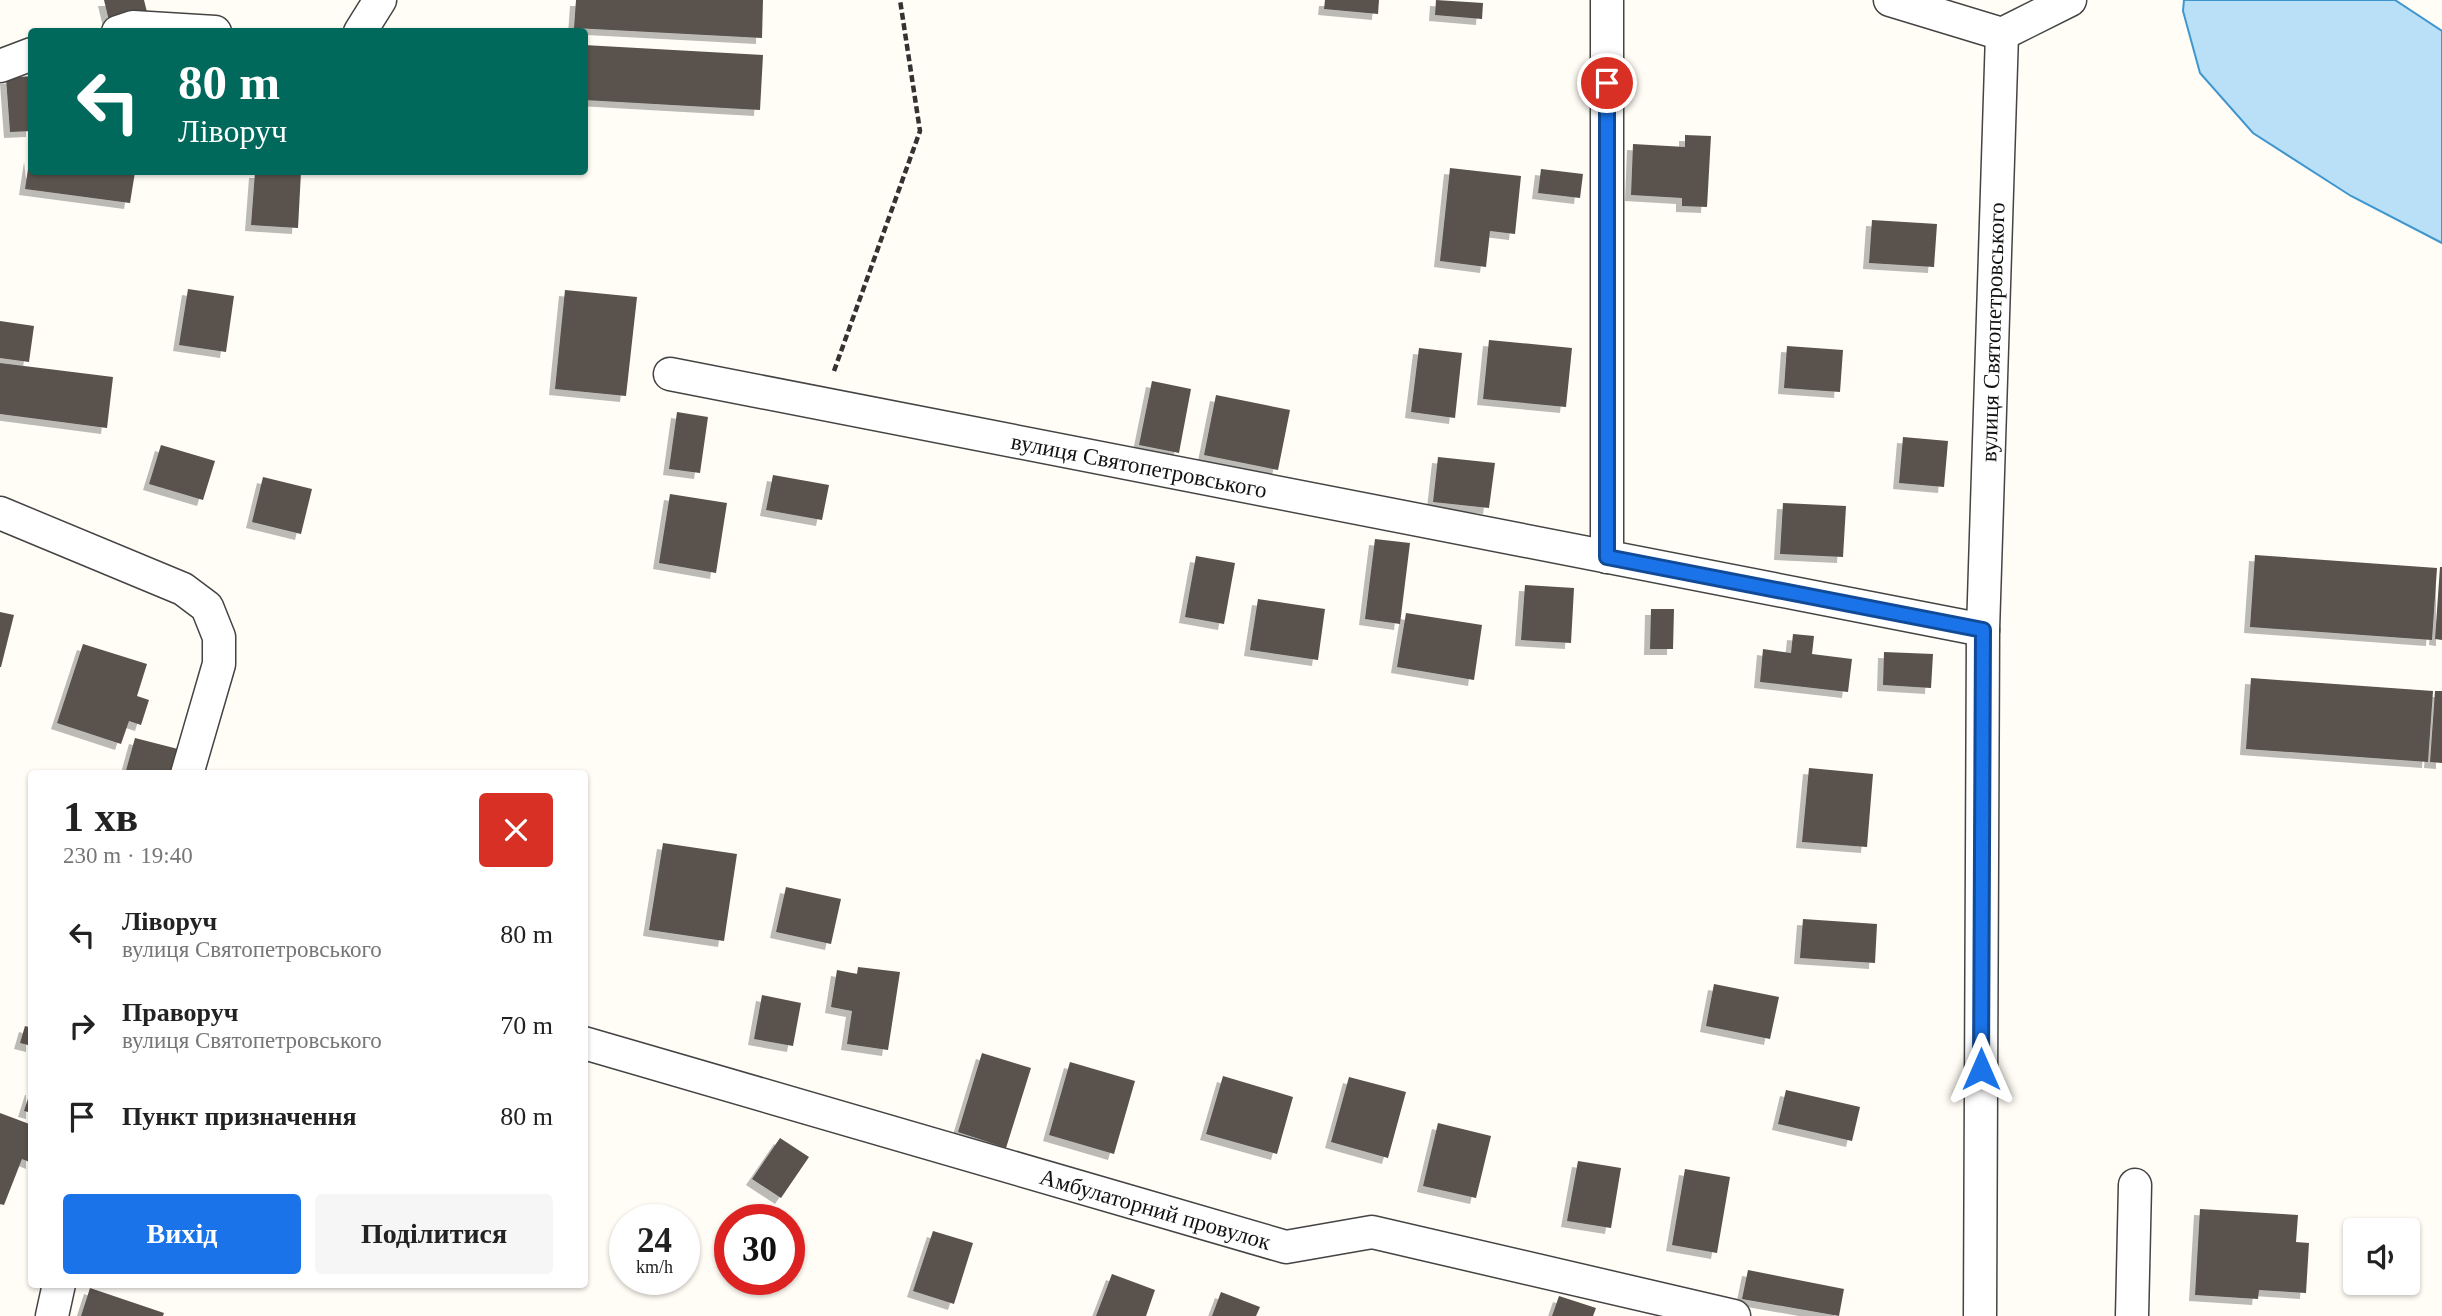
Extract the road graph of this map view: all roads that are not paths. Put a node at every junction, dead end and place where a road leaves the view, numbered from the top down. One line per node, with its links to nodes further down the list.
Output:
1 (380, 0): 7 (street)
2 (1607, 0): 13 (street)
3 (1890, 0): 8 (street)
4 (2070, 0): 8 (street)
5 (130, 28): 6 (street)
6 (149, 28)
7 (362, 28)
8 (2002, 34): 14 (street, вулиця Святопетровського)
9 (28, 55): 10 (street)
10 (0, 65)
11 (670, 373): 13 (street, вулиця Святопетровського)
12 (0, 513): 15 (street)
13 (1607, 557): 14 (street, вулиця Святопетровського)
14 (1983, 630): 21 (street, вулиця Святопетровського)
15 (188, 770)
16 (588, 1044): 20 (street, Амбулаторний провулок)
17 (2135, 1185): 22 (street)
18 (58, 1288): 19 (street)
19 (51, 1316)
20 (1734, 1316)
21 (1980, 1316)
22 (2132, 1316)

